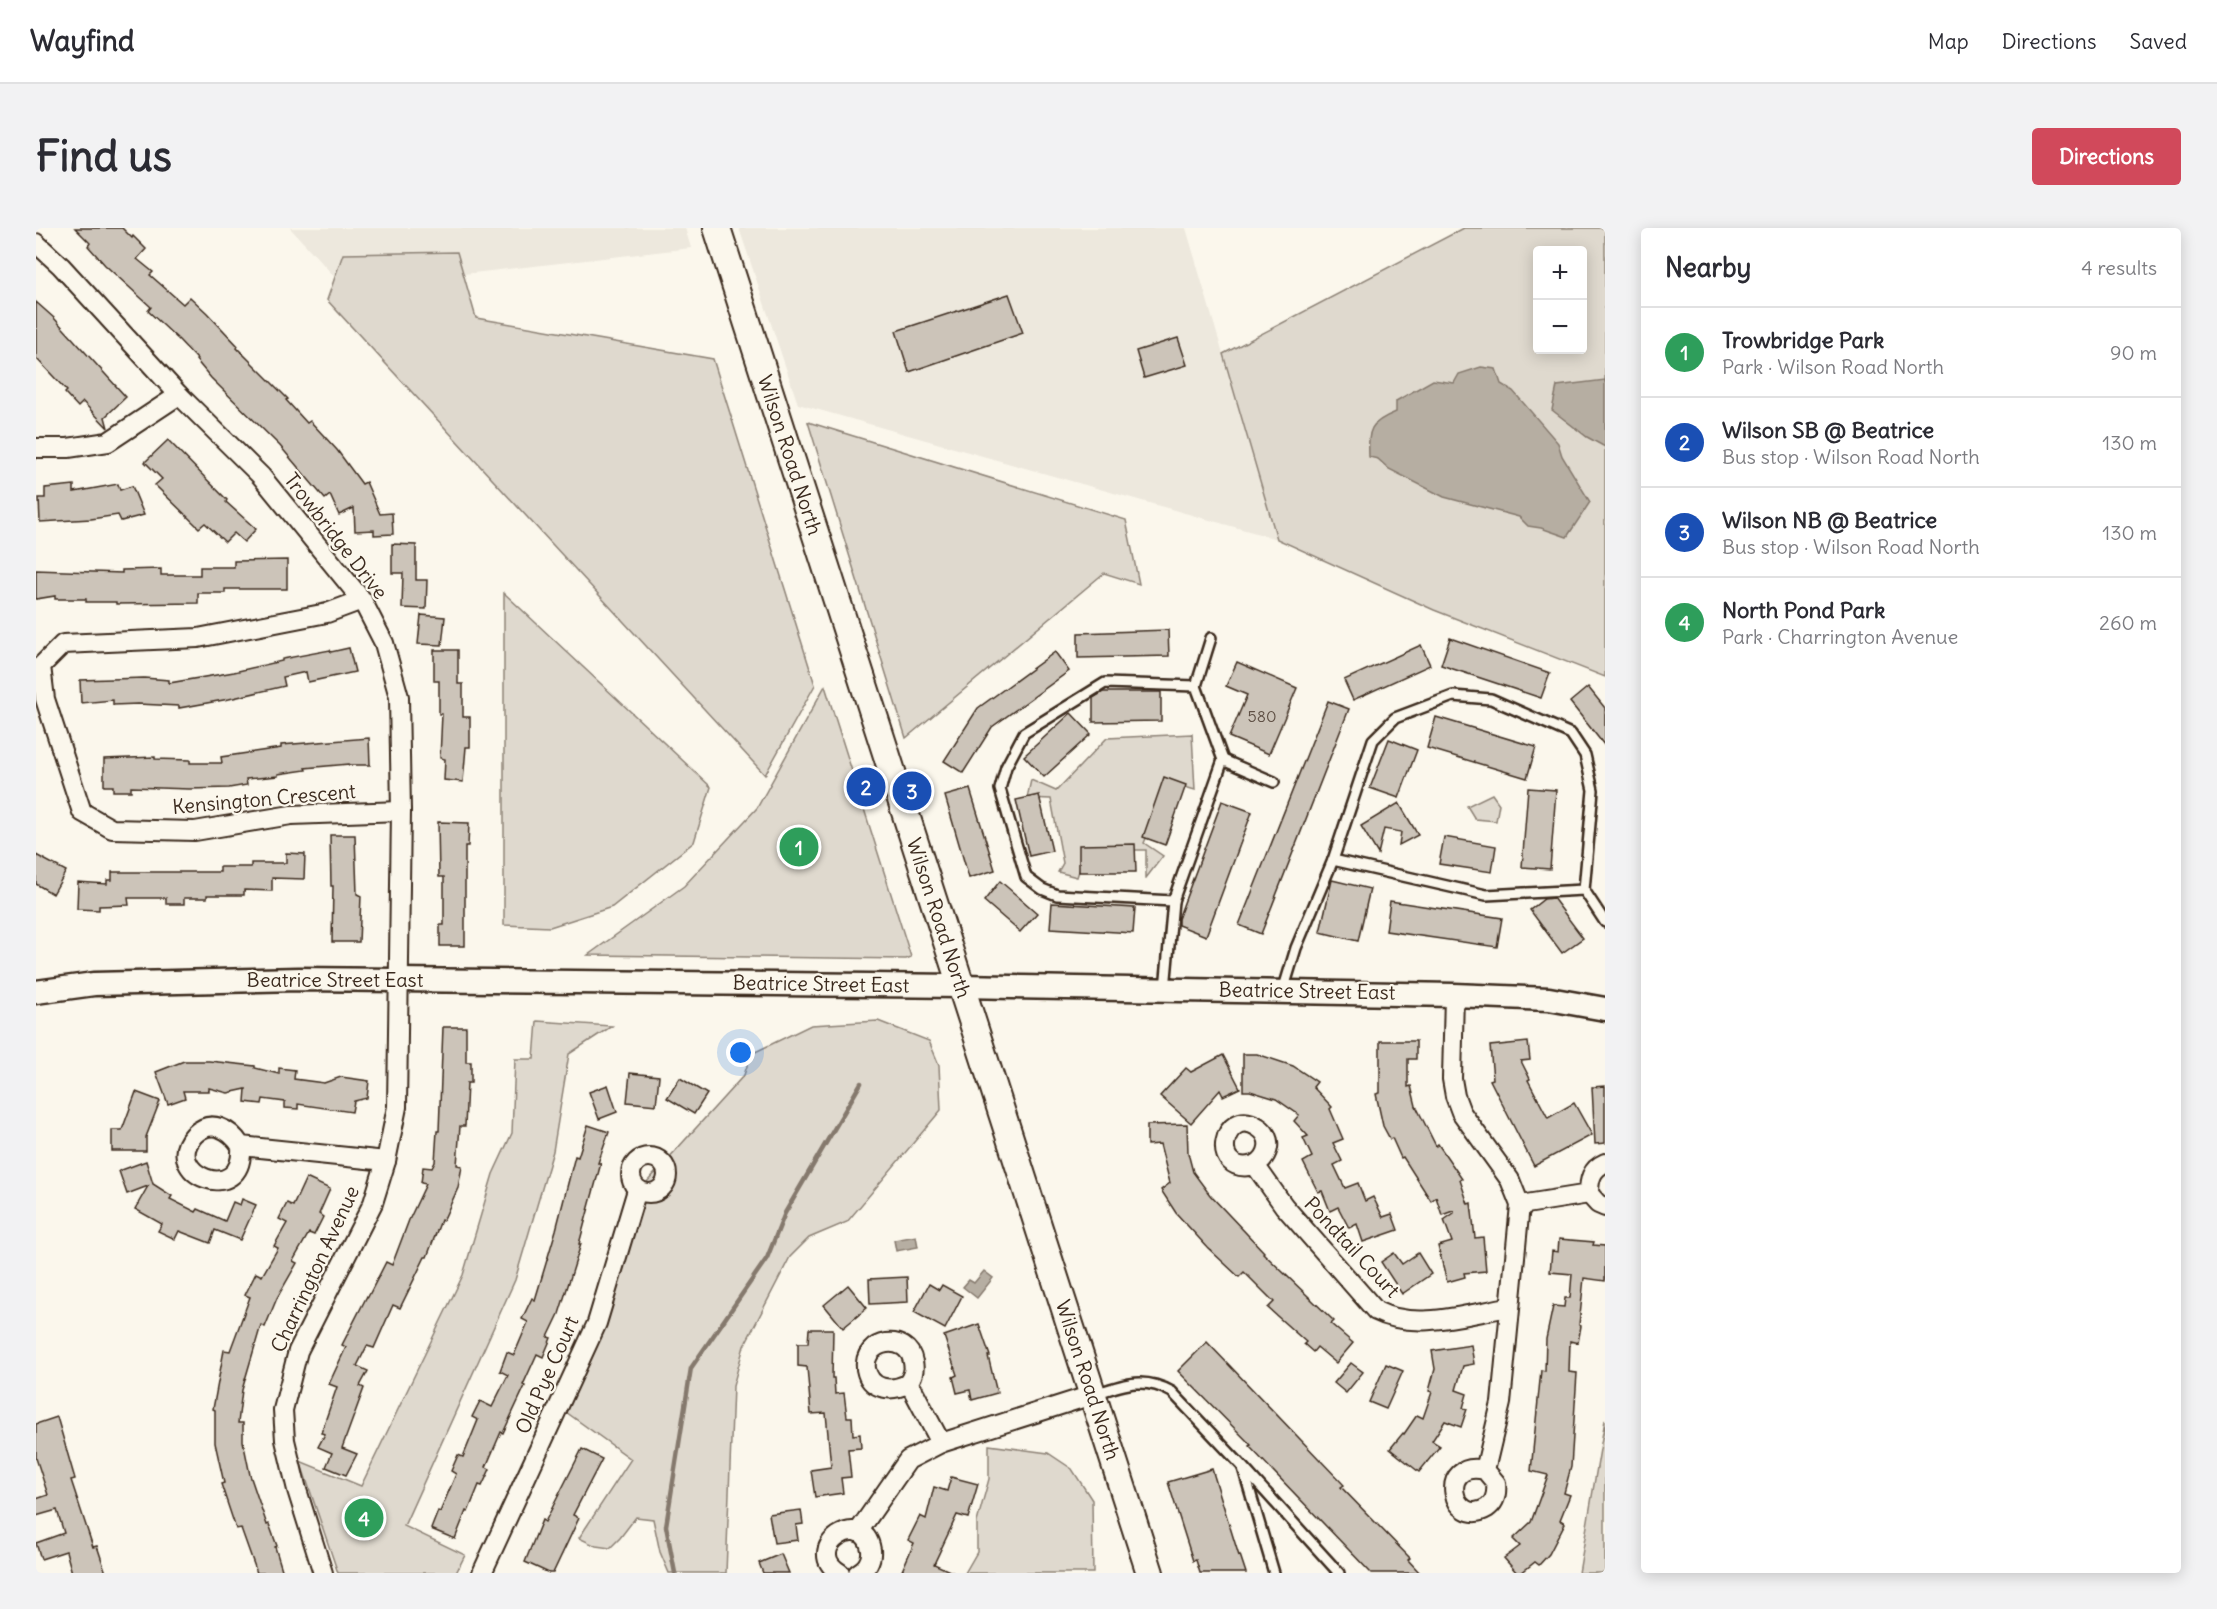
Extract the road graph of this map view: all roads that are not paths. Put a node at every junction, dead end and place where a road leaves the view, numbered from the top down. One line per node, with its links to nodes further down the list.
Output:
1 (717, 228): 16 (main road, Wilson Road North)
2 (36, 243): 3 (street, Trowbridge Drive)
3 (179, 395): 4 (street); 5 (street, Trowbridge Drive)
4 (36, 448)
5 (362, 600): 10 (street, Trowbridge Drive); 10 (street, Kensington Crescent)
6 (1211, 638): 7 (lane)
7 (1196, 686): 8 (lane); 13 (lane)
8 (1223, 760): 9 (lane); 13 (lane)
9 (1274, 782)
10 (401, 811): 15 (street, Trowbridge Drive)
11 (1333, 860): 12 (lane); 12 (lane); 18 (lane)
12 (1584, 890): 14 (lane)
13 (1173, 901): 17 (lane)
14 (1605, 922)
15 (399, 980): 16 (street, Beatrice Street East); 19 (street, Beatrice Street East); 23 (street, Charrington Avenue)
16 (961, 986): 17 (street, Beatrice Street East); 32 (main road, Wilson Road North)
17 (1165, 989): 18 (street, Beatrice Street East)
18 (1283, 991): 20 (street, Beatrice Street East)
19 (36, 992)
20 (1454, 994): 21 (street, Beatrice Street East); 28 (street)
21 (1605, 1009)
22 (241, 1146): 23 (street)
23 (386, 1161): 37 (street, Charrington Avenue)
24 (1605, 1163): 27 (street)
25 (1255, 1165): 30 (street, Pondtail Court)
26 (637, 1190): 38 (street, Old Pye Court)
27 (1589, 1194): 28 (street); 29 (street)
28 (1520, 1205): 30 (street)
29 (1605, 1207)
30 (1509, 1307): 35 (street)
31 (907, 1384): 33 (street)
32 (1092, 1395): 33 (street); 34 (lane); 41 (main road, Wilson Road North)
33 (941, 1443): 36 (street)
34 (1242, 1466): 42 (lane); 43 (lane)
35 (1485, 1470)
36 (858, 1532): 39 (street); 40 (street)
37 (323, 1573)
38 (482, 1573)
39 (840, 1573)
40 (858, 1573)
41 (1150, 1573)
42 (1274, 1573)
43 (1339, 1573)

